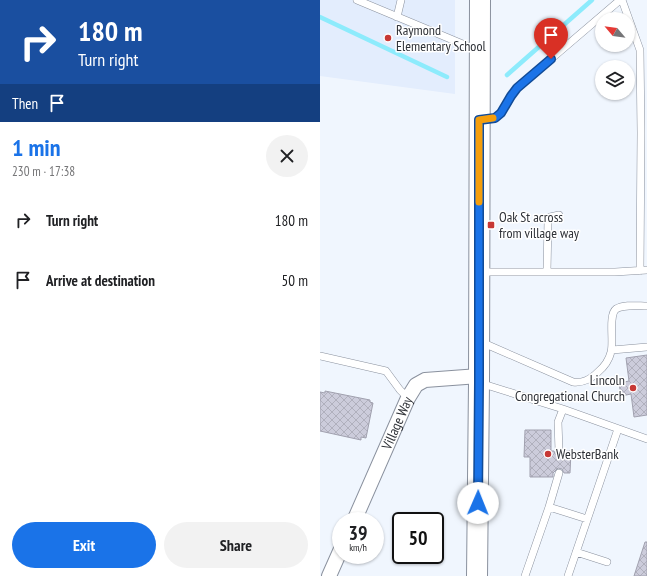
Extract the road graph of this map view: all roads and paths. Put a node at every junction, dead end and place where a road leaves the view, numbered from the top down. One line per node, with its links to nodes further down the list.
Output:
1 (357, 0): 5 (lane)
2 (401, 0): 5 (lane)
3 (480, 0): 6 (main road)
4 (621, 0): 7 (lane); 9 (lane)
5 (397, 17): 6 (lane)
6 (480, 51): 7 (main road)
7 (479, 120): 10 (main road)
8 (559, 215): 11 (lane)
9 (643, 271): 11 (lane)
10 (480, 272): 11 (lane); 13 (main road)
11 (547, 272)
12 (647, 306): 15 (lane)
13 (480, 341): 15 (lane); 17 (main road)
14 (647, 347): 15 (lane)
15 (612, 350)
16 (320, 356): 18 (lane)
17 (479, 380): 18 (street, Village Way); 19 (lane); 31 (main road)
18 (408, 398): 25 (street, Village Way)
19 (563, 409): 20 (lane); 22 (lane)
20 (618, 429): 21 (lane); 26 (lane)
21 (647, 439)
22 (559, 451)
23 (559, 473): 24 (lane)
24 (549, 507): 26 (lane); 32 (lane)
25 (358, 512)
26 (587, 519): 27 (lane)
27 (576, 552): 28 (lane); 33 (lane)
28 (607, 562)
29 (334, 564): 30 (street)
30 (329, 576)
31 (477, 576)
32 (525, 576)
33 (568, 576)

